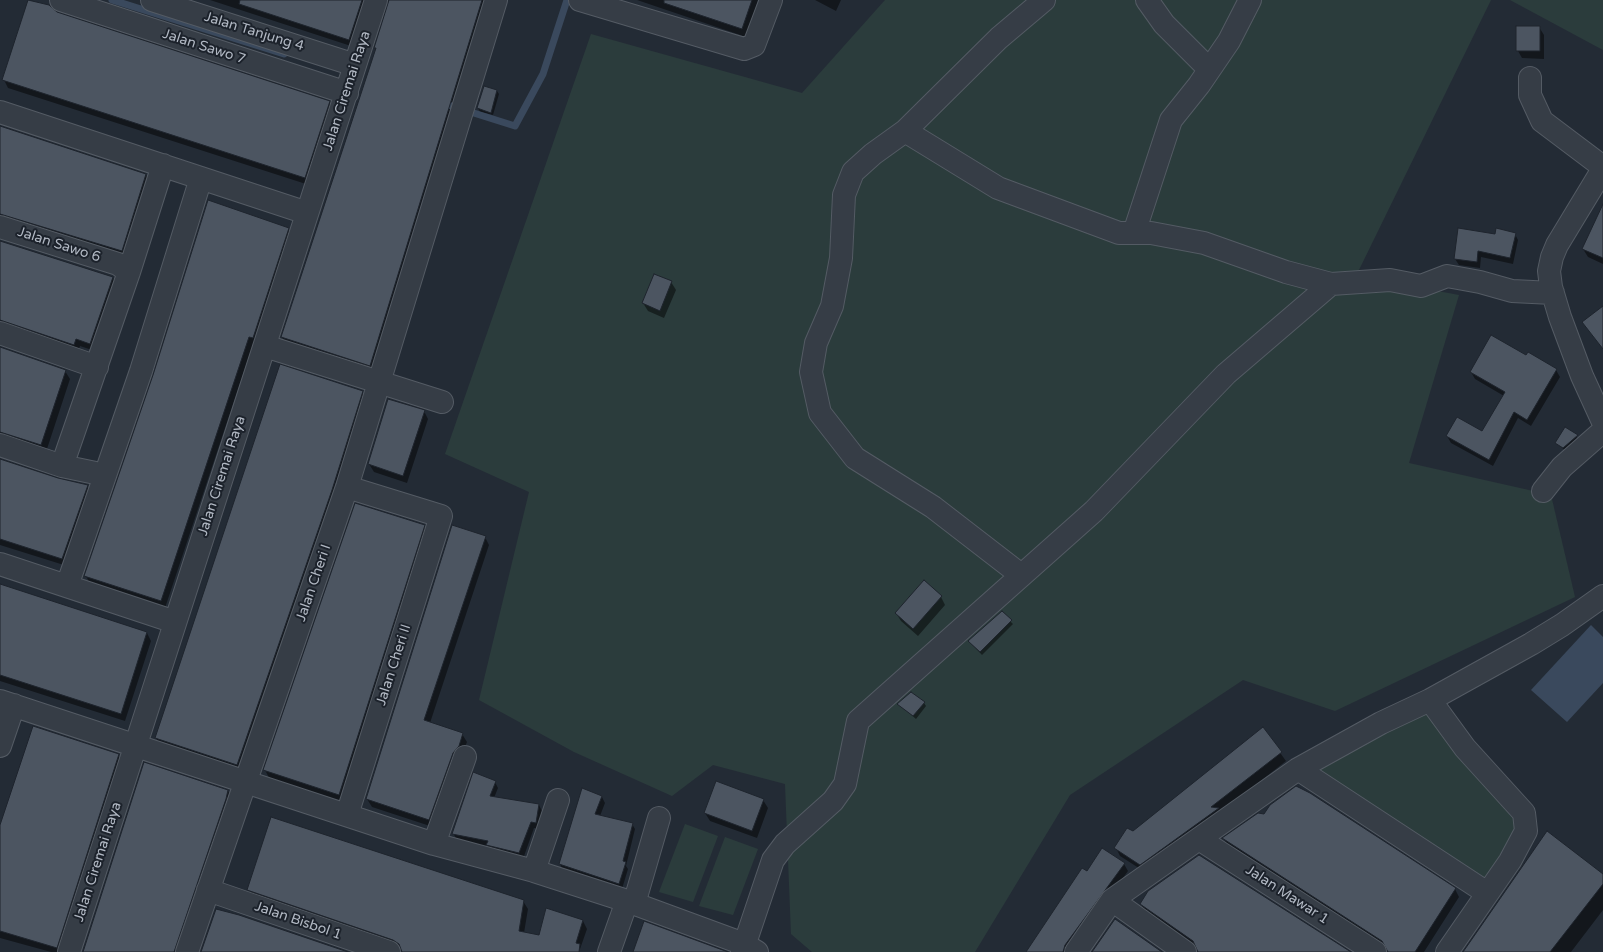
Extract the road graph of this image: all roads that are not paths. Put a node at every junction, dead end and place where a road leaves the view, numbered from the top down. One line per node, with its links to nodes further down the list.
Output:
1 (61, 0): 12 (street, Jalan Sawo 7)
2 (152, 0): 12 (street, Jalan Tanjung 4)
3 (376, 0): 12 (street, Jalan Ciremai Raya)
4 (496, 0): 28 (street, Jalan Cheri I)
5 (771, 0): 10 (street)
6 (1044, 0): 15 (street)
7 (1147, 0): 11 (street)
8 (1250, 0): 11 (street)
9 (582, 1): 10 (street)
10 (637, 8)
11 (1209, 69): 21 (street)
12 (351, 78): 19 (street, Jalan Ciremai Raya)
13 (1530, 78): 17 (street)
14 (0, 112): 16 (street)
15 (905, 131): 21 (street); 38 (street)
16 (163, 165): 18 (street); 22 (street)
17 (1603, 168): 24 (street)
18 (201, 178): 19 (street); 34 (street)
19 (307, 213): 26 (street, Jalan Ciremai Raya)
20 (0, 227): 22 (street, Jalan Sawo 6)
21 (1134, 233): 23 (street)
22 (124, 268): 27 (street)
23 (1331, 284): 24 (street); 38 (street)
24 (1553, 293): 30 (street)
25 (0, 333): 27 (street)
26 (265, 346): 28 (street); 41 (street, Jalan Ciremai Raya)
27 (96, 367): 33 (street)
28 (379, 383): 29 (street); 35 (street, Jalan Cheri I)
29 (442, 402)
30 (1603, 422)
31 (1603, 432): 36 (street)
32 (0, 445): 33 (street)
33 (62, 466): 34 (street)
34 (105, 475): 39 (street)
35 (346, 487): 48 (street, Jalan Cheri I); 50 (street, Jalan Cheri II)
36 (1543, 491)
37 (0, 564): 39 (street)
38 (1021, 575): 59 (street)
39 (67, 586): 41 (street)
40 (1603, 596): 42 (street)
41 (174, 622): 45 (street, Jalan Ciremai Raya)
42 (1430, 700): 47 (street); 56 (street)
43 (7, 703): 44 (street); 45 (street)
44 (0, 746)
45 (136, 746): 48 (street); 60 (street, Jalan Ciremai Raya)
46 (465, 757): 53 (street)
47 (1298, 769): 52 (street); 56 (street)
48 (245, 782): 50 (street); 55 (street, Jalan Cheri I)
49 (558, 800): 54 (street)
50 (347, 815): 53 (street)
51 (659, 818): 58 (street)
52 (1199, 839): 57 (street); 66 (street, Jalan Mawar 1)
53 (434, 844): 54 (street)
54 (534, 871): 58 (street)
55 (208, 890): 61 (street, Jalan Cheri I); 62 (street, Jalan Bisbol 1)
56 (1487, 893): 67 (street)
57 (1112, 900): 64 (street); 65 (street)
58 (630, 902): 59 (street); 63 (street)
59 (748, 950)
60 (69, 952)
61 (187, 952)
62 (389, 952)
63 (609, 952)
64 (1076, 952)
65 (1185, 952)
66 (1375, 952)
67 (1447, 952)

